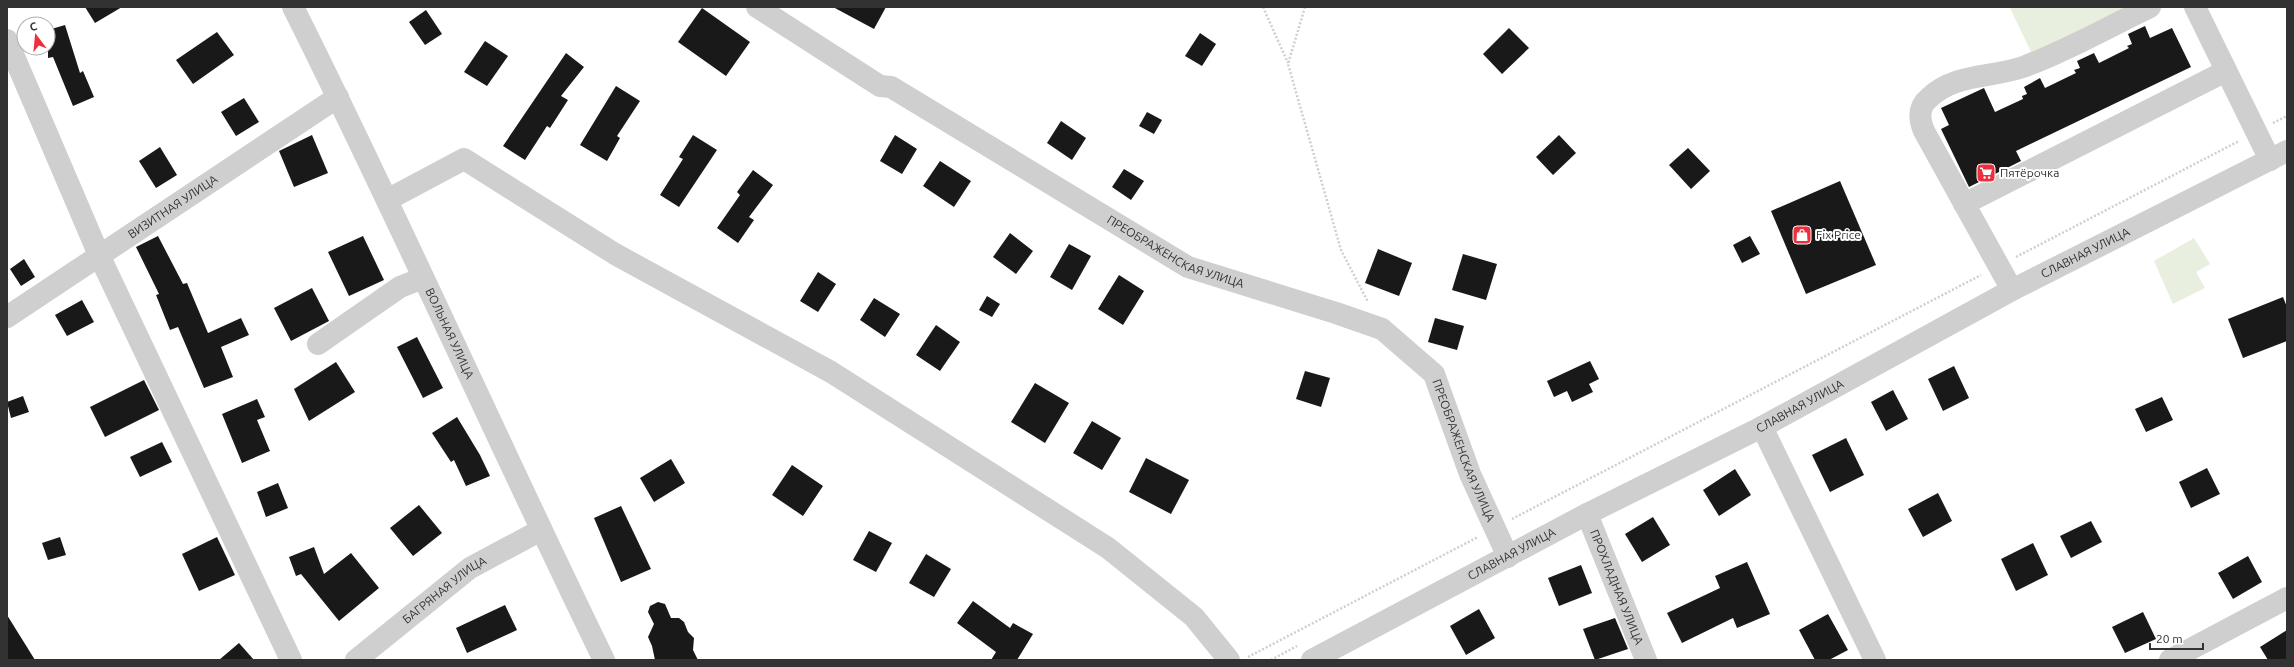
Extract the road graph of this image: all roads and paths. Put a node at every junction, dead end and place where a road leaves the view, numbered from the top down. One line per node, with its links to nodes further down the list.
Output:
1 (293, 7): 10 (street, ВОЛЬНАЯ УЛИЦА)
2 (757, 7): 21 (street, ПРЕОБРАЖЕНСКАЯ УЛИЦА)
3 (1263, 7): 8 (path)
4 (1305, 7): 8 (path)
5 (2150, 7): 15 (street)
6 (2195, 7): 9 (street)
7 (7, 40): 16 (street)
8 (1288, 64): 21 (path)
9 (2226, 71): 12 (street); 15 (street)
10 (338, 97): 14 (street, ВОЛЬНАЯ УЛИЦА); 16 (street, ВИЗИТНАЯ УЛИЦА)
11 (2287, 116): 12 (path)
12 (2256, 132): 13 (street); 17 (path)
13 (2278, 155): 19 (street, СЛАВНАЯ УЛИЦА)
14 (386, 200): 18 (street, ВОЛЬНАЯ УЛИЦА); 32 (street)
15 (1964, 204): 17 (street)
16 (99, 255): 20 (street, ВИЗИТНАЯ УЛИЦА); 29 (street)
17 (1998, 266): 19 (street); 25 (path)
18 (422, 278): 22 (street); 26 (street, ВОЛЬНАЯ УЛИЦА)
19 (2012, 290): 23 (street, СЛАВНАЯ УЛИЦА)
20 (7, 318)
21 (1382, 329): 25 (street, ПРЕОБРАЖЕНСКАЯ УЛИЦА)
22 (318, 344)
23 (1762, 427): 24 (street, СЛАВНАЯ УЛИЦА); 36 (street)
24 (1587, 514): 27 (street, СЛАВНАЯ УЛИЦА); 35 (street, ПРОХЛАДНАЯ УЛИЦА)
25 (1495, 529): 27 (street, ПРЕОБРАЖЕНСКАЯ УЛИЦА); 33 (path)
26 (541, 530): 30 (street, БАГРЯНАЯ УЛИЦА); 31 (street, ВОЛЬНАЯ УЛИЦА)
27 (1508, 558): 34 (street, СЛАВНАЯ УЛИЦА)
28 (2287, 598): 37 (street)
29 (291, 660)
30 (356, 660)
31 (604, 660)
32 (1229, 660)
33 (1242, 660)
34 (1312, 660)
35 (1646, 660)
36 (1875, 660)
37 (2170, 660)

